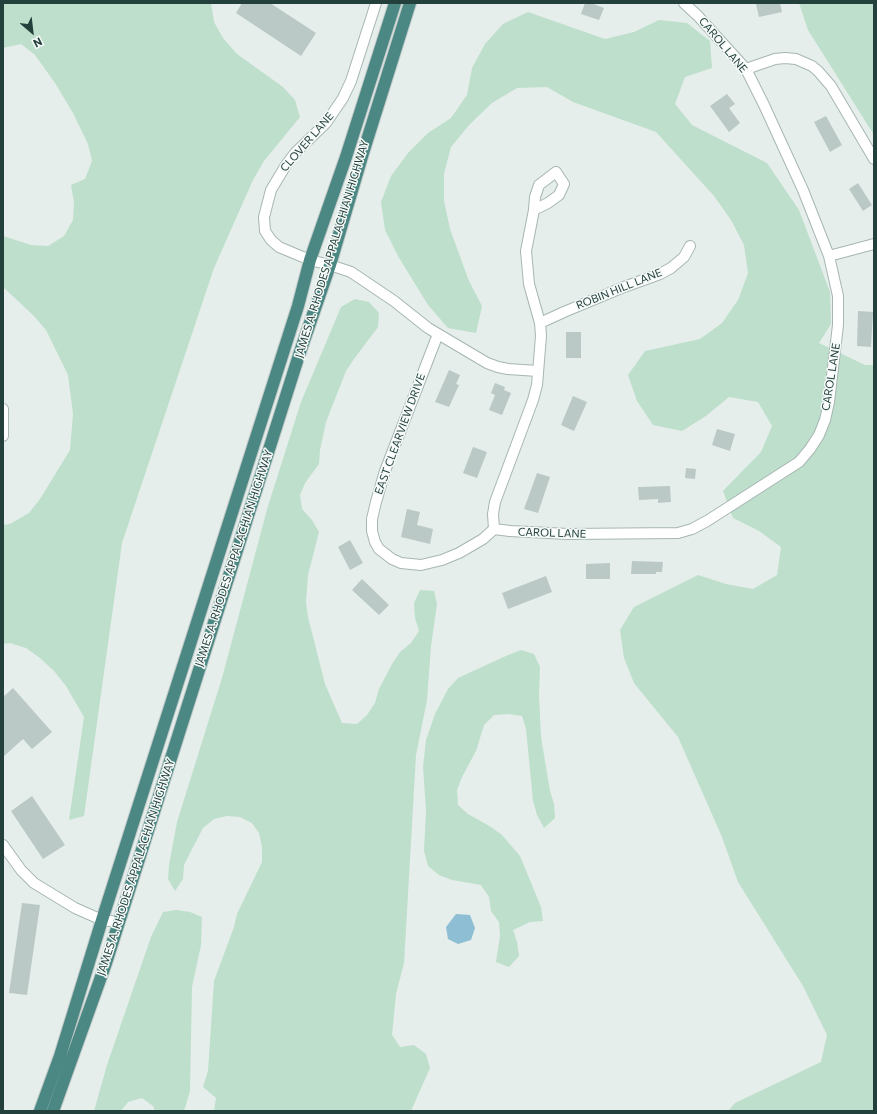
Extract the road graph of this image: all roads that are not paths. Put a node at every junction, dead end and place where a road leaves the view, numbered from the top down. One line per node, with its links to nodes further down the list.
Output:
1 (376, 3): 11 (street, CLOVER LANE)
2 (395, 3): 11 (highway, JAMES A. RHODES APPALACHIAN HIGHWAY)
3 (410, 3): 12 (highway, JAMES A. RHODES APPALACHIAN HIGHWAY)
4 (684, 3): 5 (street, CAROL LANE)
5 (746, 69): 6 (street); 10 (street, CAROL LANE)
6 (874, 159)
7 (534, 210): 13 (street)
8 (874, 244): 10 (street)
9 (690, 246): 13 (street, ROBIN HILL LANE)
10 (829, 256): 18 (street, CAROL LANE)
11 (310, 260): 12 (street, CLOVER LANE); 20 (highway, JAMES A. RHODES APPALACHIAN HIGHWAY)
12 (330, 265): 14 (street, CLOVER LANE); 21 (highway, JAMES A. RHODES APPALACHIAN HIGHWAY)
13 (540, 323): 15 (street)
14 (438, 334): 15 (street, CLOVER LANE); 18 (street, EAST CLEARVIEW DRIVE)
15 (538, 371): 18 (street)
16 (3, 409): 17 (street)
17 (3, 436)
18 (494, 529)
19 (3, 845): 20 (street)
20 (102, 920): 21 (street); 22 (highway, JAMES A. RHODES APPALACHIAN HIGHWAY)
21 (118, 922): 23 (highway, JAMES A. RHODES APPALACHIAN HIGHWAY)
22 (40, 1111)
23 (53, 1111)

